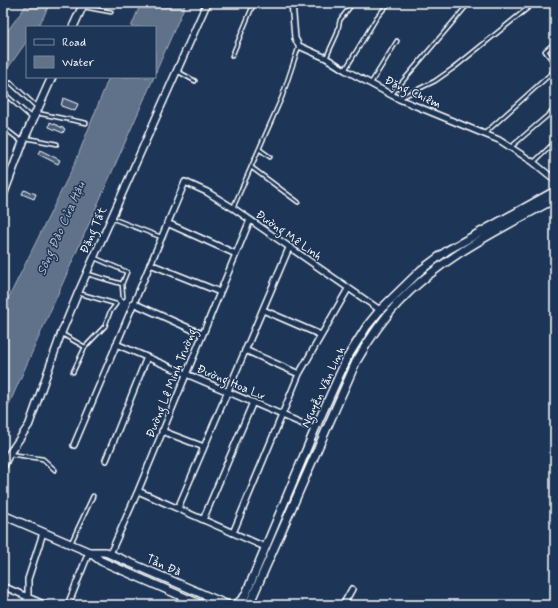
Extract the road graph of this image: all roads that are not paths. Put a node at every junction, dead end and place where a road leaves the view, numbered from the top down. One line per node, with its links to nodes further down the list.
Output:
1 (207, 3): 19 (street, Đặng Tất)
2 (254, 3): 14 (lane)
3 (292, 3): 13 (street)
4 (353, 3): 15 (lane)
5 (389, 3): 17 (lane)
6 (469, 3): 24 (lane)
7 (534, 3): 26 (lane)
8 (83, 5): 9 (lane); 10 (main road)
9 (111, 12)
10 (74, 26)
11 (397, 41): 23 (lane)
12 (552, 45): 16 (lane)
13 (299, 46): 15 (street, Đặng Chiêm); 36 (lane)
14 (232, 56)
15 (326, 58): 17 (street, Đặng Chiêm)
16 (555, 64)
17 (345, 70): 23 (street, Đặng Chiêm)
18 (555, 70): 31 (lane)
19 (177, 71): 21 (lane); 47 (street, Đặng Tất)
20 (52, 78): 28 (main road)
21 (196, 81)
22 (11, 82): 28 (lane)
23 (371, 84): 24 (street, Đặng Chiêm)
24 (392, 94): 26 (street, Đặng Chiêm)
25 (7, 96): 28 (lane)
26 (399, 99): 31 (street, Đặng Chiêm)
27 (555, 108): 35 (lane)
28 (36, 113): 29 (lane); 32 (main road)
29 (86, 123)
30 (3, 127): 32 (lane)
31 (484, 134): 35 (street, Đặng Chiêm)
32 (24, 140): 34 (lane); 41 (main road)
33 (555, 142): 38 (lane)
34 (57, 144)
35 (512, 147): 38 (street, Đặng Chiêm)
36 (259, 149): 37 (lane); 39 (lane)
37 (270, 157)
38 (534, 162): 40 (street, Đặng Chiêm)
39 (250, 167): 45 (lane); 46 (lane)
40 (555, 180)
41 (5, 181): 43 (main road)
42 (555, 191): 55 (main road, Nguyễn Văn Linh)
43 (3, 195)
44 (555, 199): 57 (main road, Nguyễn Văn Linh)
45 (298, 202)
46 (233, 208): 48 (street, Đường Mê Linh); 49 (street, Đường Mê Linh)
47 (111, 218): 50 (lane); 53 (street, Đặng Tất)
48 (250, 220): 51 (street, Đường Mê Linh); 52 (street, Đường Lê Minh Trường)
49 (167, 223): 50 (street); 52 (street)
50 (161, 237): 54 (street)
51 (289, 248): 59 (street, Đường Mê Linh); 64 (street)
52 (236, 254): 60 (street, Đường Lê Minh Trường)
53 (93, 257): 56 (street, Đặng Tất); 58 (lane)
54 (150, 264): 60 (street); 63 (street)
55 (421, 270): 57 (main road); 65 (main road, Nguyễn Văn Linh)
56 (87, 273): 58 (lane); 61 (street, Đặng Tất)
57 (427, 277): 79 (main road, Nguyễn Văn Linh)
58 (122, 284): 62 (lane)
59 (348, 289): 65 (street, Đường Mê Linh); 68 (street)
60 (220, 292): 67 (street, Đường Lê Minh Trường)
61 (78, 293): 66 (street, Đặng Tất); 70 (lane)
62 (123, 297)
63 (133, 303): 67 (street); 69 (street)
64 (263, 310): 68 (street); 71 (street)
65 (380, 310): 78 (main road, Nguyễn Văn Linh)
66 (61, 334): 70 (lane); 85 (street, Đặng Tất)
67 (202, 334): 74 (street, Đường Lê Minh Trường)
68 (321, 335): 75 (street)
69 (116, 344): 72 (street, Đường Hoa Lư); 83 (street)
70 (86, 347): 73 (lane)
71 (245, 350): 75 (street); 76 (street)
72 (147, 357): 74 (street, Đường Hoa Lư); 86 (street)
73 (73, 372)
74 (186, 373): 76 (street, Đường Hoa Lư); 82 (street, Đường Lê Minh Trường)
75 (299, 374): 80 (street)
76 (228, 391): 77 (street, Đường Hoa Lư); 84 (street)
77 (253, 402): 80 (street, Đường Hoa Lư); 93 (street)
78 (324, 408): 79 (main road); 81 (main road, Nguyễn Văn Linh)
79 (333, 412): 108 (main road, Nguyễn Văn Linh)
80 (282, 415): 81 (street, Đường Hoa Lư); 95 (street)
81 (315, 429): 97 (main road, Nguyễn Văn Linh)
82 (162, 431): 84 (street); 89 (street, Đường Lê Minh Trường)
83 (74, 445)
84 (204, 447): 91 (street)
85 (9, 454): 87 (street, Đặng Tất); 88 (lane)
86 (106, 460)
87 (3, 467)
88 (55, 470)
89 (138, 491): 91 (street); 99 (street, Đường Lê Minh Trường)
90 (93, 496): 96 (lane)
91 (178, 508): 93 (street)
92 (3, 515): 94 (main road, Tản Đà)
93 (204, 520): 95 (street)
94 (44, 533): 96 (main road, Tản Đà); 102 (street)
95 (233, 533): 97 (street)
96 (70, 544): 98 (main road, Tản Đà)
97 (265, 547): 107 (main road, Nguyễn Văn Linh)
98 (89, 552): 99 (main road, Tản Đà); 105 (street); 106 (main road, Tản Đà)
99 (110, 554): 107 (main road, Tản Đà)
100 (7, 588): 102 (street)
101 (352, 589): 109 (street)
102 (28, 597): 103 (street); 104 (street)
103 (24, 605)
104 (46, 605)
105 (68, 605)
106 (202, 605)
107 (233, 605)
108 (249, 605)
109 (343, 605)

